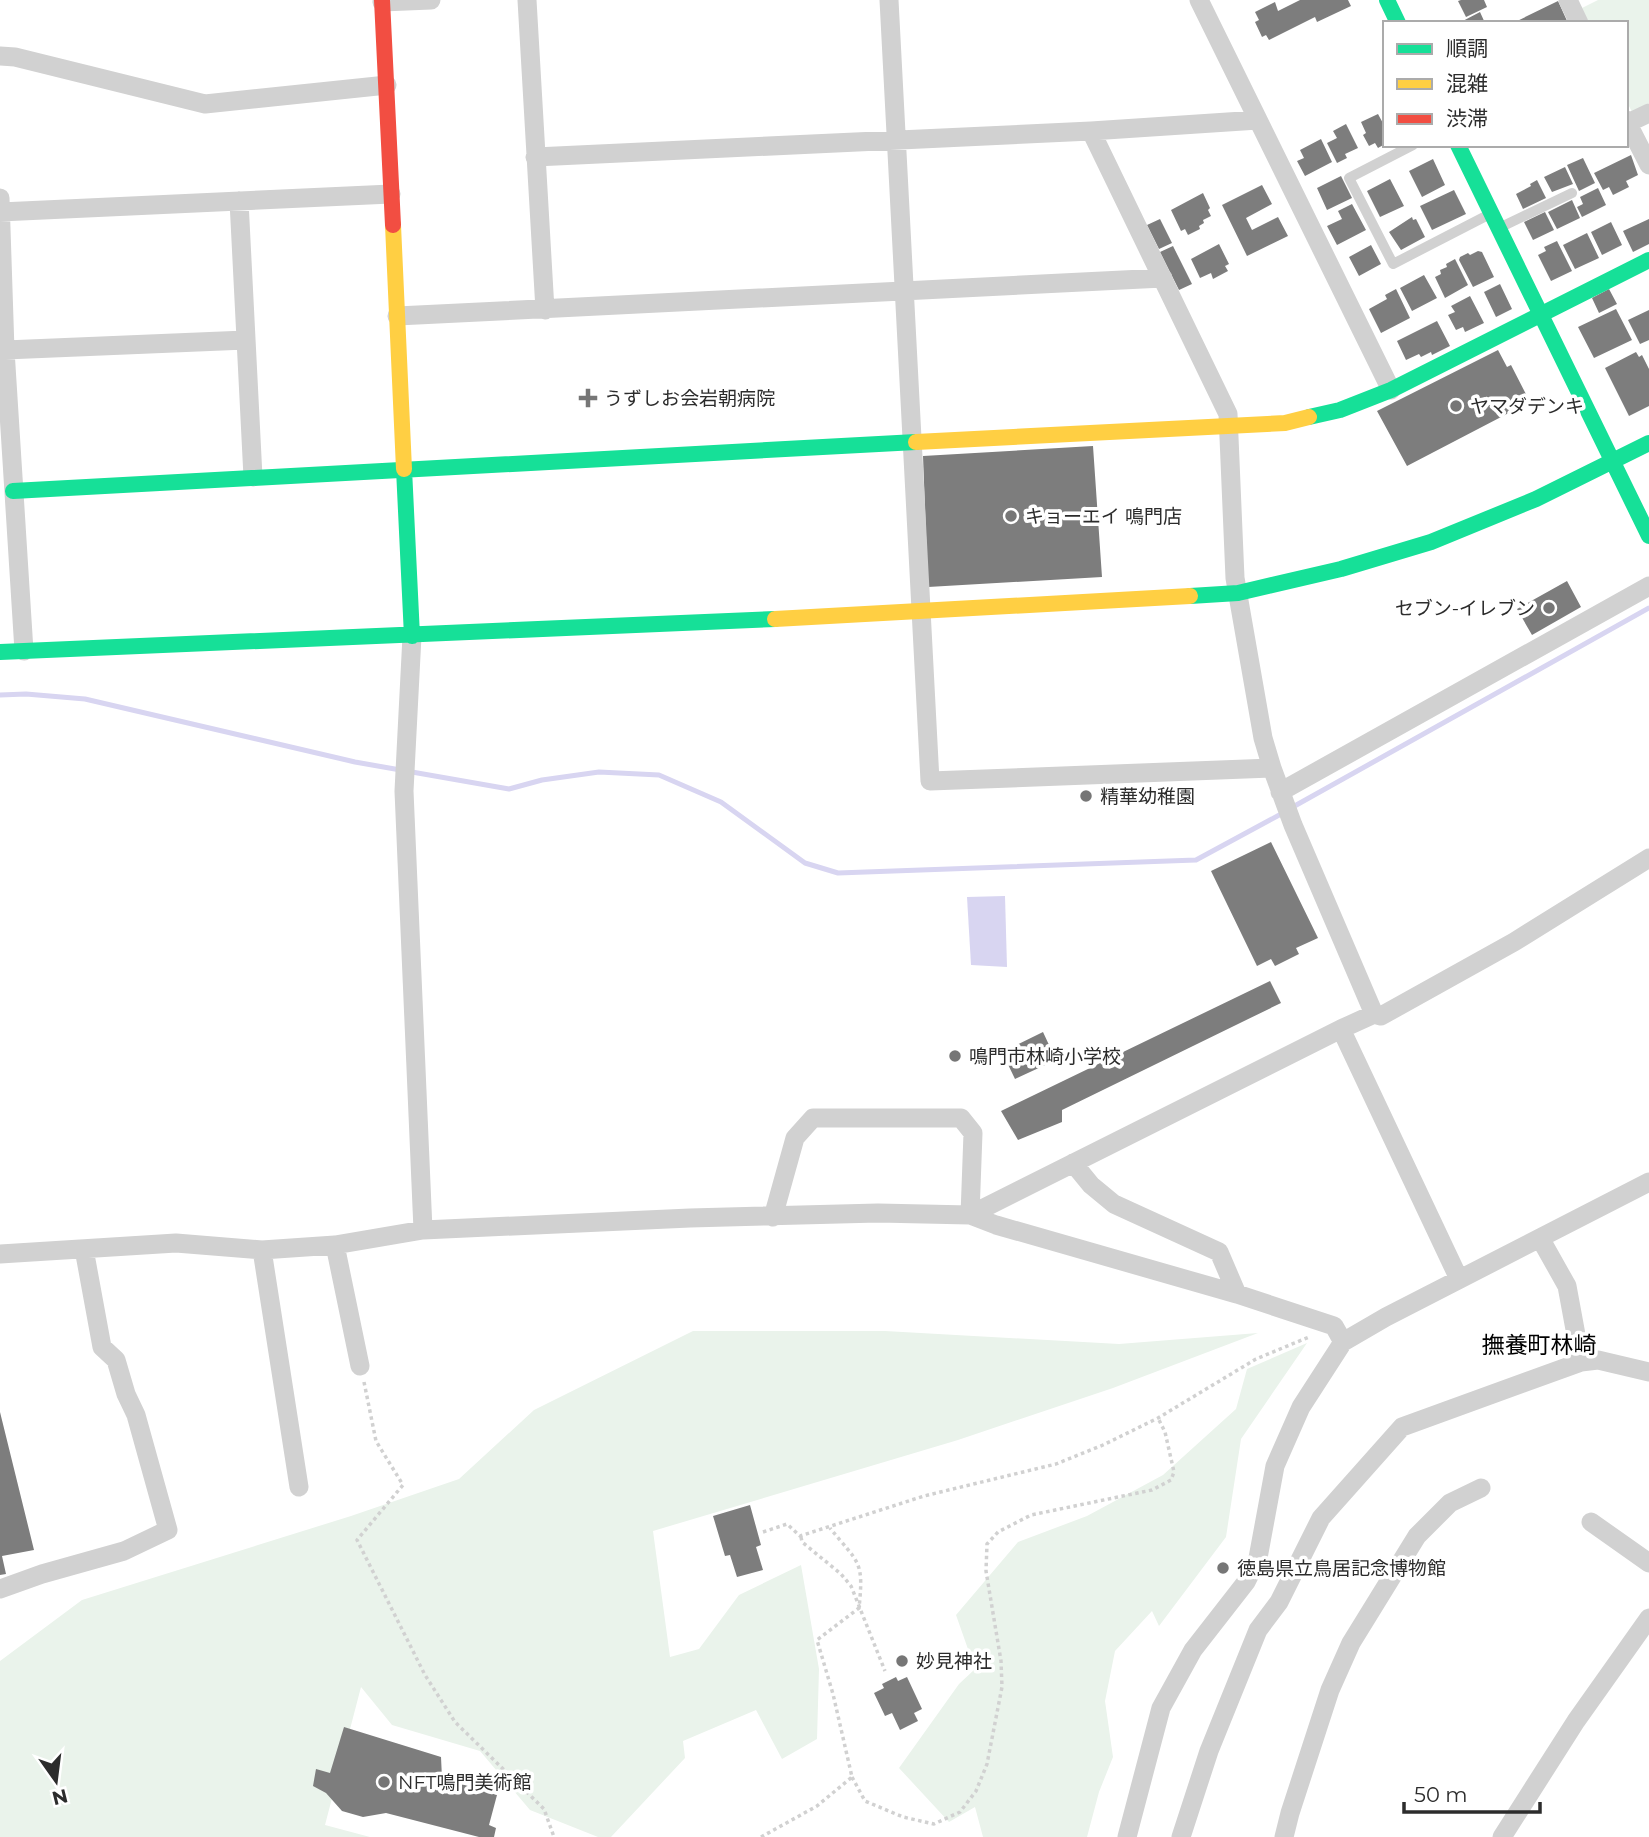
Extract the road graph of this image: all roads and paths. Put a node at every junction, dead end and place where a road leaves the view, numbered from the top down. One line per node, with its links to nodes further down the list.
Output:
1 (431, 0): 6 (street)
2 (527, 0): 18 (street)
3 (889, 0): 15 (street)
4 (1199, 0): 11 (street)
5 (1387, 0): 7 (street)
6 (382, 1): 9 (street)
7 (1397, 21)
8 (0, 56): 9 (street)
9 (387, 85): 21 (street)
10 (1649, 113): 12 (street)
11 (1258, 120): 14 (street); 34 (street)
12 (1628, 122)
13 (1628, 124): 19 (street)
14 (1091, 131): 15 (street); 27 (street)
15 (895, 140): 18 (street); 28 (street)
16 (1409, 147): 25 (lane)
17 (1459, 147): 25 (street)
18 (535, 157): 29 (street)
19 (1649, 165)
20 (1572, 192): 25 (lane)
21 (391, 194): 23 (street); 31 (street)
22 (0, 198): 24 (street)
23 (239, 201): 24 (street); 32 (street)
24 (1, 212): 33 (street)
25 (1495, 221): 30 (street)
26 (1649, 260): 30 (street)
27 (1163, 278): 28 (street); 35 (street)
28 (904, 292): 29 (street); 36 (street)
29 (545, 310): 31 (street)
30 (1541, 314): 34 (street); 38 (street)
31 (397, 316): 39 (street)
32 (246, 340): 33 (street); 40 (street)
33 (5, 350): 41 (street)
34 (1391, 390): 35 (street)
35 (1230, 426): 36 (street); 44 (street)
36 (911, 443): 39 (street); 45 (street)
37 (1649, 443): 38 (street)
38 (1612, 461): 42 (street); 44 (street)
39 (404, 468): 40 (street); 46 (street)
40 (253, 477): 41 (street)
41 (13, 491): 47 (street)
42 (1649, 536)
43 (1649, 586): 50 (street)
44 (1238, 593): 45 (street); 49 (street)
45 (921, 612): 46 (street); 49 (street)
46 (412, 636): 47 (street); 58 (street)
47 (24, 651): 48 (street)
48 (0, 652)
49 (1272, 768): 50 (street)
50 (1281, 795): 52 (street)
51 (1649, 858): 52 (street)
52 (1374, 1013): 53 (street)
53 (1341, 1029): 54 (street); 64 (street)
54 (1073, 1163): 56 (street); 65 (street)
55 (1649, 1182): 59 (street)
56 (970, 1215): 57 (street); 57 (street); 65 (street)
57 (773, 1217): 58 (street)
58 (423, 1230): 60 (street)
59 (1540, 1238): 64 (street); 67 (street)
60 (335, 1245): 62 (street); 68 (street)
61 (85, 1249): 62 (street); 63 (street); 78 (street)
62 (262, 1250): 71 (street)
63 (0, 1254)
64 (1459, 1279): 66 (street)
65 (1237, 1294): 66 (street)
66 (1338, 1334): 70 (path); 85 (street)
67 (1581, 1362): 69 (street); 86 (street)
68 (360, 1366): 83 (path)
69 (1649, 1372)
70 (1158, 1418): 74 (path); 82 (path)
71 (299, 1488)
72 (1481, 1488): 87 (street)
73 (1591, 1522): 77 (street)
74 (830, 1528): 76 (path); 79 (path)
75 (763, 1532): 76 (path)
76 (800, 1536): 79 (path)
77 (1649, 1563)
78 (0, 1589)
79 (859, 1608): 81 (path); 82 (path)
80 (1649, 1618): 88 (street)
81 (885, 1671)
82 (852, 1777): 84 (path)
83 (554, 1837)
84 (761, 1837)
85 (1127, 1837)
86 (1181, 1837)
87 (1284, 1837)
88 (1502, 1837)

